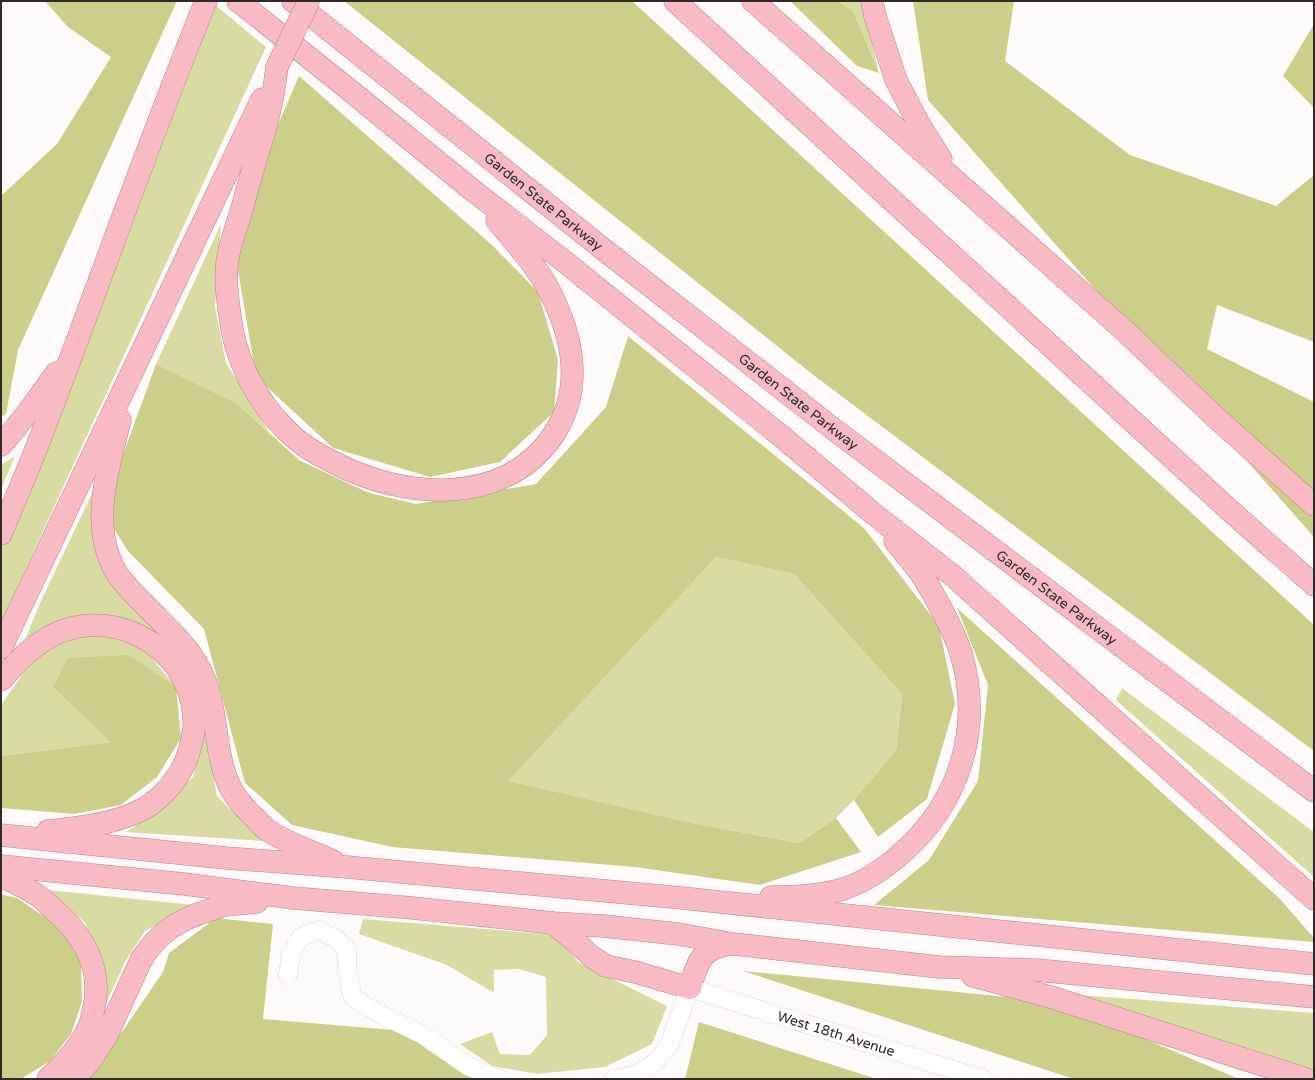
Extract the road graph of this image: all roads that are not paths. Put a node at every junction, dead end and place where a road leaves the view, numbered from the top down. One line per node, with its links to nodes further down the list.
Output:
1 (206, 1): 11 (highway)
2 (238, 1): 10 (highway)
3 (293, 1): 20 (highway, Garden State Parkway)
4 (309, 1): 8 (highway, bridge)
5 (675, 1): 17 (highway)
6 (754, 1): 9 (highway)
7 (872, 1): 9 (highway)
8 (277, 68): 10 (highway); 12 (highway)
9 (955, 180): 14 (highway)
10 (476, 193): 15 (highway)
11 (76, 341): 13 (highway); 16 (highway)
12 (131, 373): 18 (highway); 23 (highway)
13 (1, 445)
14 (1314, 505)
15 (875, 515): 26 (highway); 27 (highway)
16 (1, 534)
17 (1314, 585)
18 (1, 648)
19 (1, 680): 21 (highway)
20 (1314, 791)
21 (4, 835): 23 (highway)
22 (1, 866): 25 (highway)
23 (346, 867): 26 (highway)
24 (1, 876): 35 (highway)
25 (293, 898): 28 (highway); 36 (highway)
26 (682, 898): 30 (highway)
27 (1314, 899)
28 (553, 923): 29 (highway); 33 (highway)
29 (734, 944): 31 (highway); 33 (highway)
30 (1314, 964)
31 (939, 966): 34 (highway); 40 (highway)
32 (288, 975): 37 (street)
33 (690, 988): 38 (street); 39 (street, West 18th Avenue)
34 (1314, 997)
35 (48, 1079)
36 (74, 1079)
37 (500, 1079)
38 (614, 1079)
39 (983, 1079)
40 (1306, 1079)

